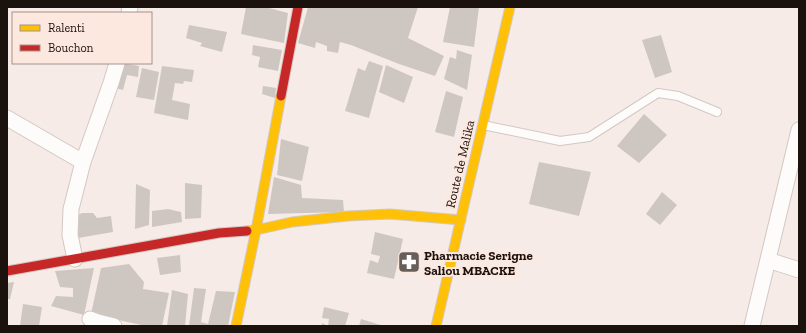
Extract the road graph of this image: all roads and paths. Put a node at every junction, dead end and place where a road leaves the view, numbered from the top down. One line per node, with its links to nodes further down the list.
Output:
1 (298, 7): 11 (street)
2 (510, 7): 6 (street, Route de Malika)
3 (117, 64): 9 (street)
4 (717, 112): 6 (lane)
5 (7, 118): 9 (street)
6 (482, 125): 10 (street, Route de Malika)
7 (799, 130): 8 (street)
8 (796, 158): 13 (street)
9 (83, 162): 12 (street)
10 (461, 220): 11 (street); 19 (street, Route de Malika)
11 (256, 230): 12 (street); 18 (street)
12 (74, 259): 15 (street)
13 (768, 260): 14 (street); 20 (street)
14 (799, 270)
15 (7, 271)
16 (90, 318): 17 (street)
17 (114, 326)
18 (236, 326)
19 (436, 326)
20 (752, 326)

